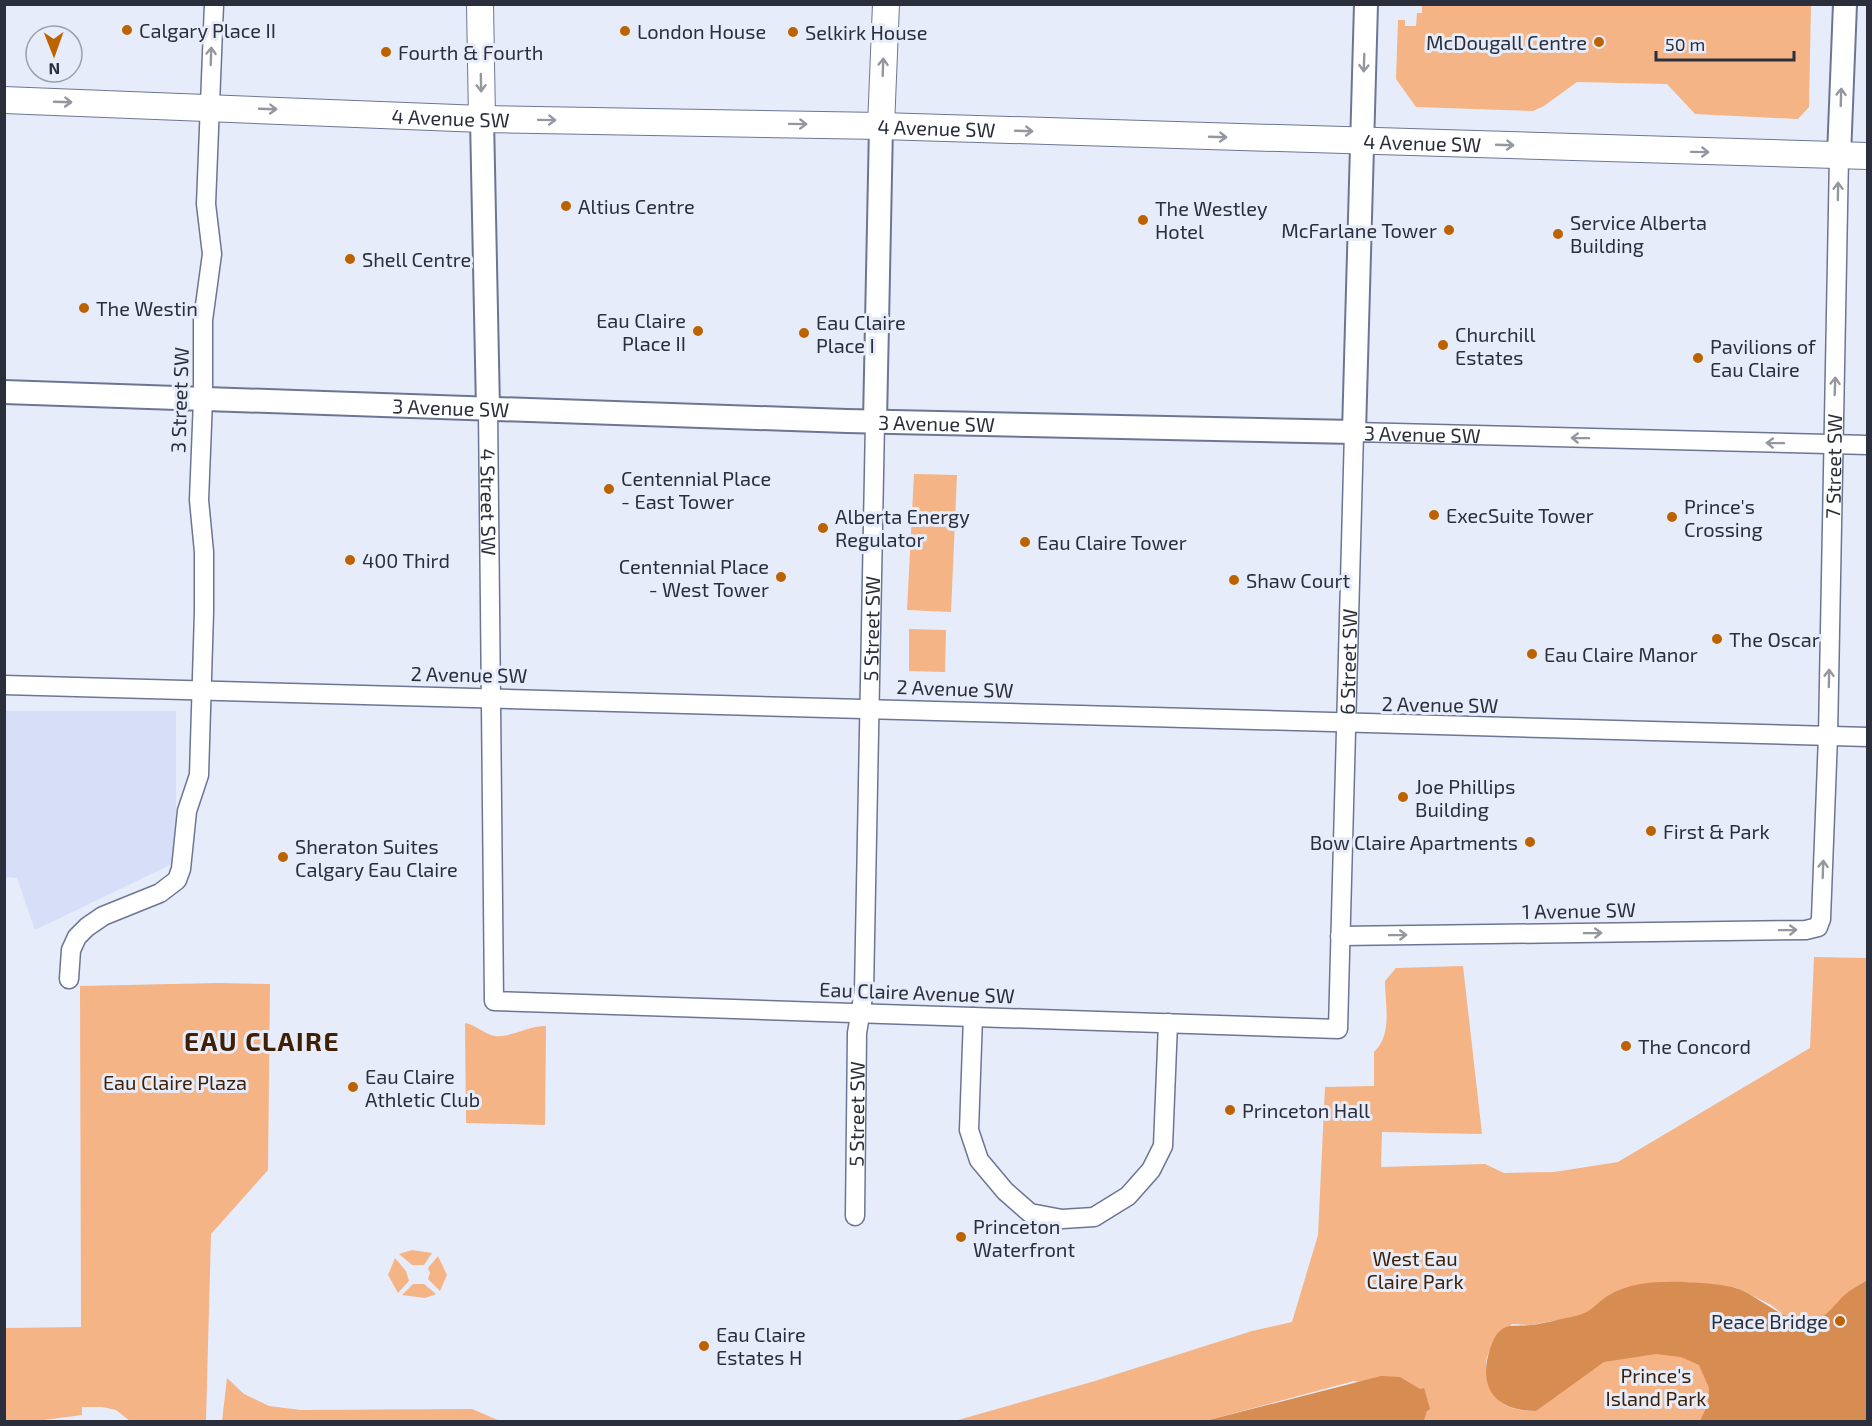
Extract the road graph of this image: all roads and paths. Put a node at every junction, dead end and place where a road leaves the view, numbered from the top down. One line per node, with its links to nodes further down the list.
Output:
1 (214, 4): 7 (street, 3 Street SW, one-way to 1)
2 (480, 4): 8 (main road, 4 Street SW, one-way to 8)
3 (886, 4): 9 (main road, 5 Street SW, one-way to 3)
4 (1366, 4): 10 (street, 6 Street SW, one-way to 10)
5 (1845, 4): 11 (street, 7 Street SW, one-way to 5)
6 (4, 100): 7 (main road, 4 Avenue SW, one-way to 7)
7 (209, 107): 8 (main road, 4 Avenue SW, one-way to 8); 14 (street, 3 Street SW)
8 (482, 119): 9 (main road, 4 Avenue SW, one-way to 9); 15 (street, 4 Street SW)
9 (881, 126): 10 (main road, 4 Avenue SW, one-way to 10); 16 (street, 5 Street SW)
10 (1362, 141): 11 (main road, 4 Avenue SW, one-way to 11); 17 (street, 6 Street SW)
11 (1839, 156): 12 (main road, 4 Avenue SW); 18 (street, 7 Street SW, one-way to 11)
12 (1868, 156)
13 (4, 392): 14 (street, 3 Avenue SW)
14 (203, 400): 15 (street, 3 Avenue SW); 21 (street, 3 Street SW)
15 (488, 409): 16 (street, 3 Avenue SW); 22 (street, 4 Street SW)
16 (874, 422): 17 (street, 3 Avenue SW); 23 (street, 5 Street SW)
17 (1354, 432): 18 (street, 3 Avenue SW, one-way to 17); 24 (street, 6 Street SW)
18 (1833, 444): 19 (street, 3 Avenue SW); 25 (street, 7 Street SW, one-way to 18)
19 (1868, 445)
20 (4, 685): 21 (street, 2 Avenue SW)
21 (200, 690): 22 (street, 2 Avenue SW); 29 (street, 3 Street SW)
22 (491, 697): 23 (street, 2 Avenue SW); 30 (street, 4 Street SW)
23 (869, 708): 24 (street, 2 Avenue SW); 31 (street, 5 Street SW)
24 (1344, 724): 25 (street, 2 Avenue SW); 28 (street, 6 Street SW)
25 (1828, 736): 26 (street, 2 Avenue SW); 27 (street, 7 Street SW, one-way to 25)
26 (1868, 737)
27 (1818, 927): 28 (street, 1 Avenue SW, one-way to 27)
28 (1340, 936): 34 (street, 6 Street SW)
29 (69, 979)
30 (494, 1001): 31 (street, Eau Claire Avenue SW)
31 (860, 1013): 32 (street, Eau Claire Avenue SW); 35 (street, 5 Street SW)
32 (974, 1017): 33 (street, Eau Claire Avenue SW); 33 (street)
33 (1168, 1023): 34 (street, Eau Claire Avenue SW)
34 (1338, 1029)
35 (855, 1216)

